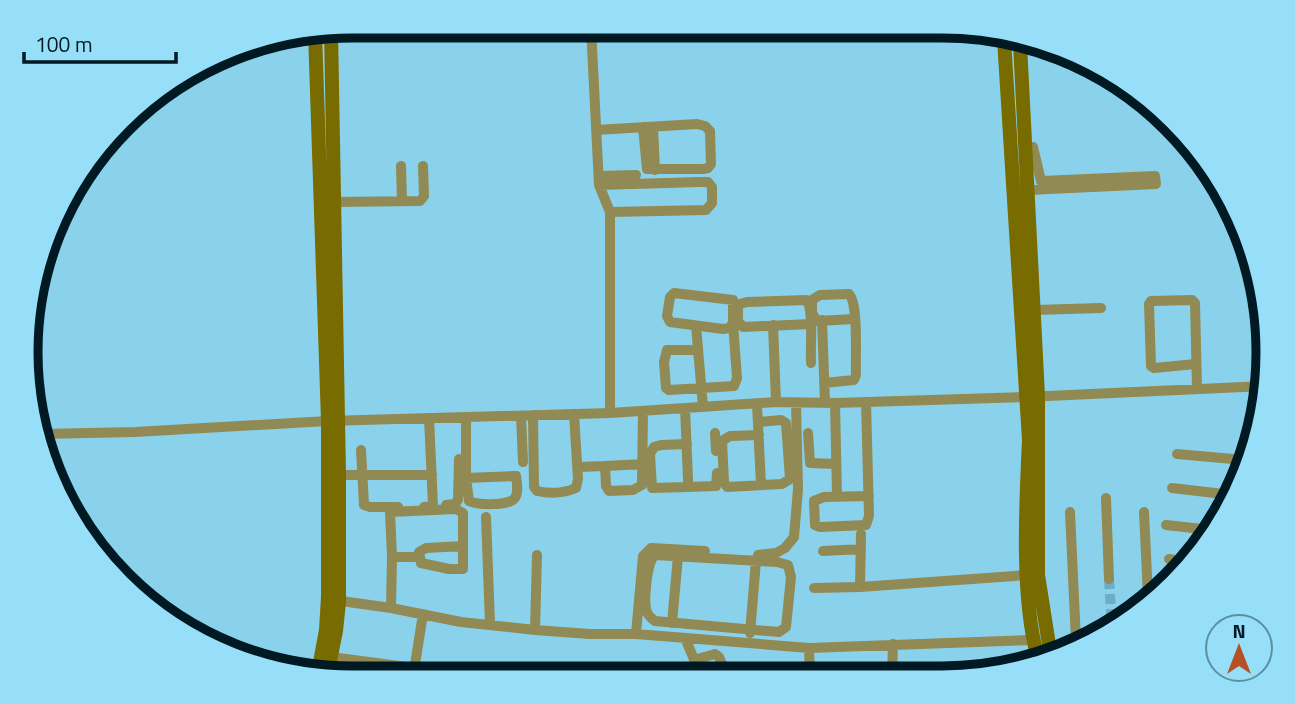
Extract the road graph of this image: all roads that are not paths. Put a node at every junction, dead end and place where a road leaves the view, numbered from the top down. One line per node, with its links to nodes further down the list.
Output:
1 (592, 38): 7 (street)
2 (329, 39): 16 (street)
3 (315, 41): 48 (street)
4 (1004, 45): 33 (street)
5 (1020, 48): 8 (street)
6 (648, 127): 6 (street); 7 (street)
7 (596, 130): 12 (street)
8 (1026, 147): 13 (street); 14 (street)
9 (401, 166): 15 (street)
10 (423, 166): 15 (street)
11 (636, 174): 12 (street)
12 (599, 180): 17 (street); 17 (street)
13 (1042, 186): 13 (street); 14 (street)
14 (1028, 190): 19 (street)
15 (402, 201): 16 (street)
16 (334, 202): 48 (street)
17 (610, 212): 42 (street)
18 (1101, 309): 19 (street)
19 (1034, 310): 33 (street)
20 (855, 319): 21 (street); 21 (street); 29 (street)
21 (822, 320): 29 (street)
22 (733, 323): 24 (street); 24 (street); 31 (street)
23 (810, 324): 25 (street); 25 (street); 27 (street)
24 (696, 326): 26 (street)
25 (773, 326): 34 (street)
26 (698, 350): 31 (street); 31 (street)
27 (811, 363)
28 (1196, 364): 28 (street); 32 (street)
29 (824, 383): 37 (street)
30 (1255, 386): 32 (street)
31 (702, 389): 39 (street)
32 (1197, 389): 33 (street)
33 (1032, 396): 36 (street); 96 (street); 114 (street)
34 (776, 402): 35 (street); 38 (street)
35 (796, 402): 37 (street); 108 (street)
36 (866, 402): 37 (street); 75 (street)
37 (830, 403): 61 (street)
38 (757, 404): 39 (street); 49 (street)
39 (703, 407): 40 (street)
40 (685, 408): 41 (street); 54 (street)
41 (643, 411): 42 (street); 60 (street)
42 (610, 413): 43 (street)
43 (574, 414): 44 (street); 63 (street)
44 (533, 415): 45 (street); 63 (street)
45 (521, 416): 46 (street); 59 (street)
46 (466, 417): 47 (street); 69 (street)
47 (429, 418): 48 (street); 66 (street)
48 (332, 421): 52 (street); 64 (street); 101 (street)
49 (758, 422): 53 (street); 70 (street)
50 (715, 433): 71 (street)
51 (808, 433): 61 (street)
52 (49, 434)
53 (759, 435): 70 (street); 70 (street)
54 (687, 444): 71 (street); 71 (street)
55 (361, 450): 65 (street)
56 (1177, 454): 58 (street)
57 (459, 459): 77 (street)
58 (1238, 459)
59 (523, 462)
60 (644, 464): 62 (street); 62 (street)
61 (836, 464): 74 (street)
62 (605, 466): 63 (street)
63 (578, 467)
64 (339, 475): 65 (street); 101 (street)
65 (362, 475): 66 (street); 77 (street)
66 (432, 475): 77 (street)
67 (529, 475): 68 (street)
68 (516, 476): 69 (street); 69 (street)
69 (466, 478)
70 (761, 485)
71 (688, 488)
72 (1172, 488): 73 (street)
73 (1222, 494)
74 (837, 496): 75 (street); 75 (street)
75 (869, 496)
76 (1106, 498): 97 (street)
77 (433, 506)
78 (390, 512): 81 (street); 86 (street); 91 (street)
79 (1070, 512): 109 (street)
80 (1144, 512): 100 (street)
81 (367, 513)
82 (486, 517): 105 (street)
83 (1166, 525): 84 (street)
84 (1202, 529)
85 (860, 534): 87 (street)
86 (463, 546): 92 (street); 92 (street)
87 (860, 550): 88 (street); 98 (street)
88 (824, 551)
89 (537, 555): 106 (street)
90 (678, 556): 95 (street); 104 (street); 104 (street)
91 (392, 557): 92 (street); 102 (street)
92 (419, 557)
93 (1169, 559): 94 (street)
94 (1178, 560)
95 (756, 561): 107 (street); 107 (street)
96 (1027, 575): 98 (street); 111 (street)
97 (1109, 579)
98 (860, 587): 99 (street)
99 (814, 588)
100 (1148, 590)
101 (333, 600): 102 (street); 117 (street); 119 (street)
102 (391, 608): 103 (street)
103 (423, 614): 105 (street); 122 (street)
104 (672, 623): 107 (street)
105 (490, 624): 106 (street)
106 (535, 630): 108 (street)
107 (750, 630): 112 (street)
108 (636, 634): 110 (street)
109 (1076, 636)
110 (685, 638): 112 (street); 118 (street)
111 (1033, 640): 113 (street); 116 (street)
112 (749, 642): 115 (street)
113 (893, 645): 115 (street); 126 (street)
114 (1050, 647)
115 (809, 648): 125 (street)
116 (1036, 651)
117 (331, 657): 120 (street); 121 (street)
118 (694, 660): 123 (street); 124 (street)
119 (320, 664)
120 (329, 665)
121 (377, 666)
122 (415, 666)
123 (697, 666)
124 (723, 666)
125 (810, 666)
126 (892, 666)

